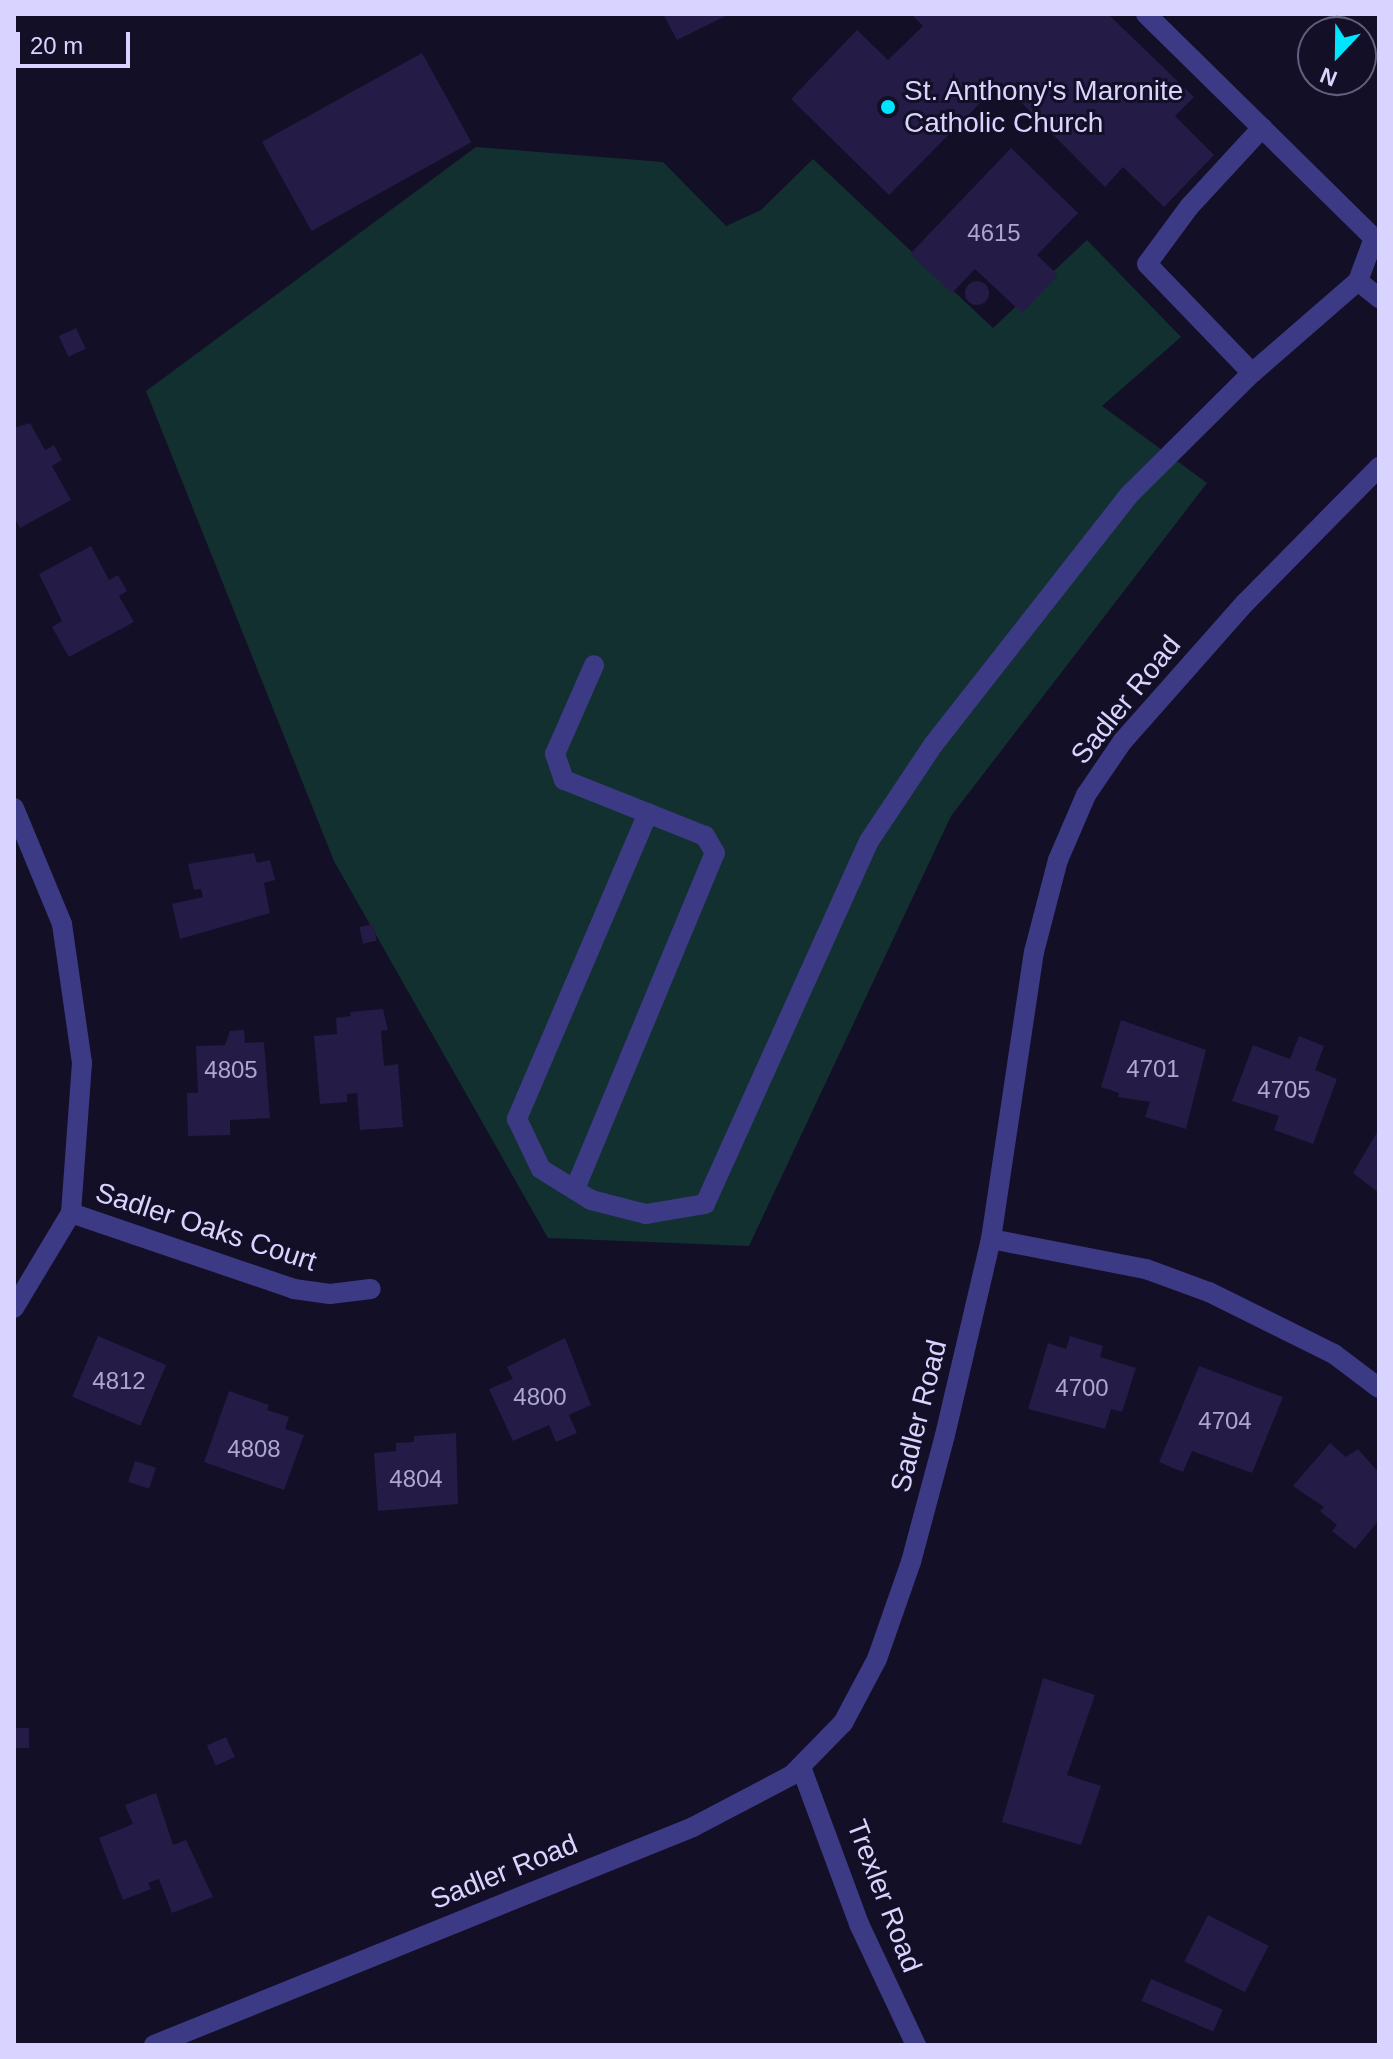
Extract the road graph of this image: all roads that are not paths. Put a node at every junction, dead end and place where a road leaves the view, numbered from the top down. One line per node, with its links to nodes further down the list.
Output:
1 (1146, 14): 2 (street)
2 (1262, 128): 3 (street); 5 (street)
3 (1358, 281): 4 (street); 5 (street)
4 (1379, 298)
5 (1252, 373): 10 (street)
6 (1379, 467): 12 (street, Sadler Road)
7 (594, 665): 9 (street)
8 (14, 808): 11 (street)
9 (648, 813): 10 (street); 10 (street)
10 (575, 1189)
11 (71, 1213): 13 (street, Sadler Oaks Court); 14 (street)
12 (991, 1239): 15 (street); 16 (street, Sadler Road)
13 (371, 1289)
14 (14, 1308)
15 (1379, 1388)
16 (801, 1767): 17 (street, Sadler Road); 18 (street, Trexler Road)
17 (154, 2045)
18 (916, 2045)

